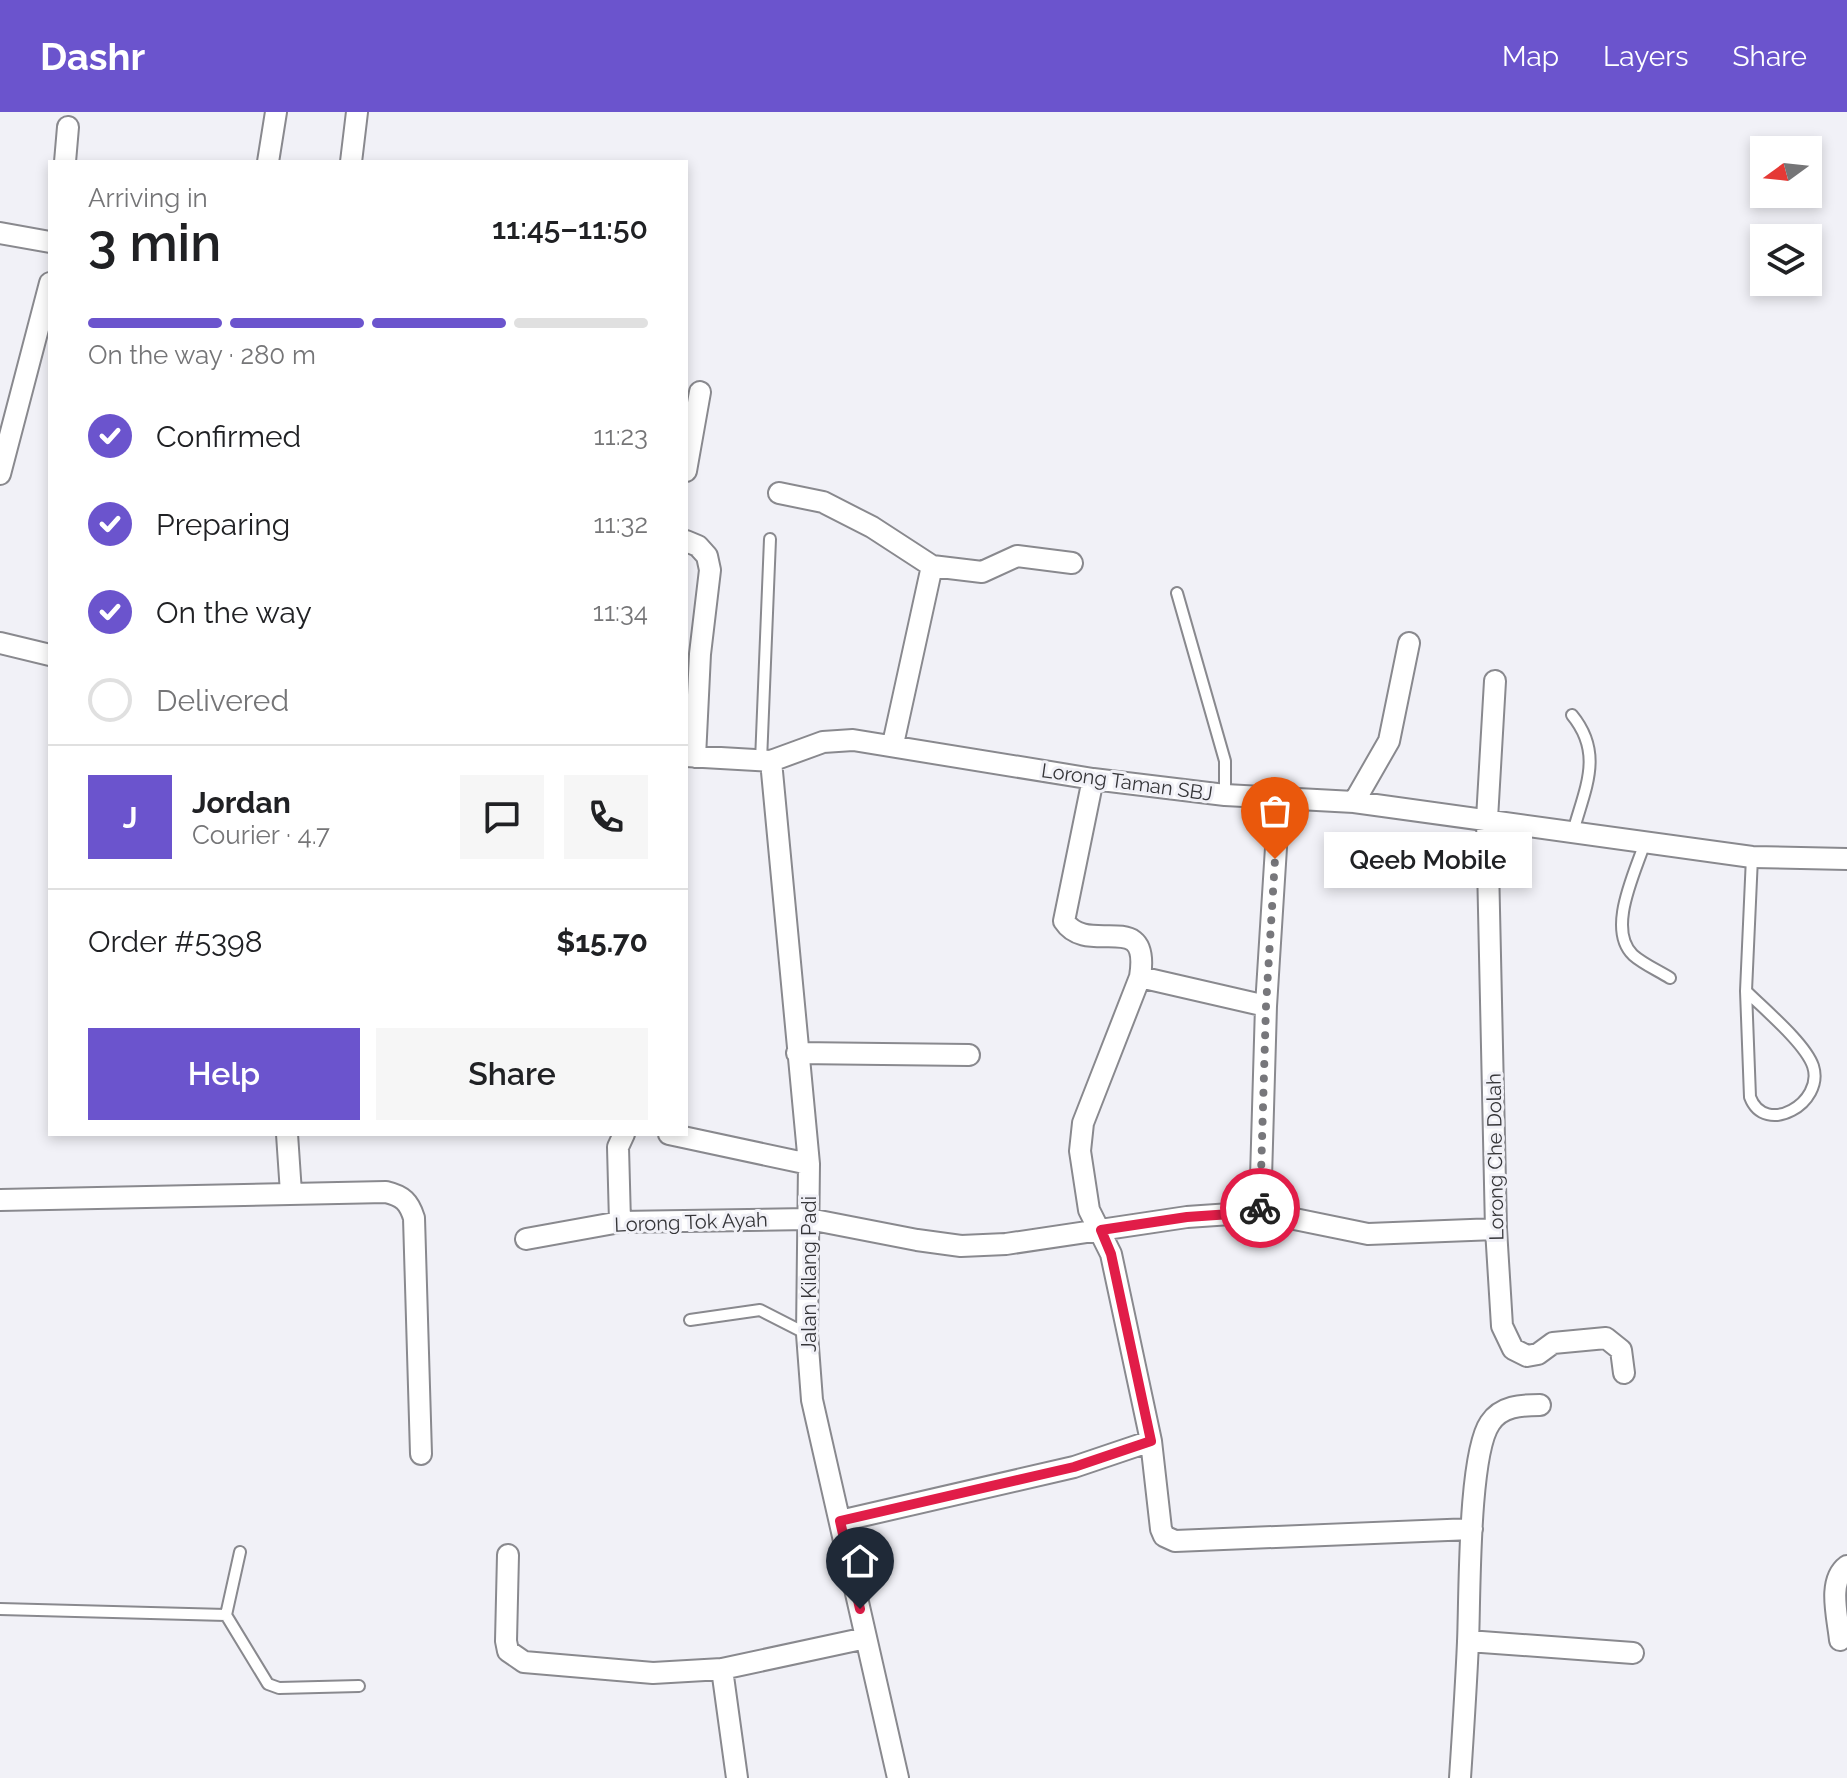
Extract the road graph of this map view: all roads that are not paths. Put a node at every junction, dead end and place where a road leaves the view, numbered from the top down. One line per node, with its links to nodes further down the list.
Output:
1 (276, 112): 5 (street)
2 (357, 112): 6 (street)
3 (68, 127): 4 (street)
4 (65, 160)
5 (268, 160)
6 (351, 160)
7 (0, 233): 8 (street)
8 (48, 242)
9 (48, 291): 12 (street)
10 (700, 392): 11 (street)
11 (688, 460)
12 (0, 474)
13 (779, 493): 17 (street)
14 (770, 539): 27 (lane)
15 (688, 542): 21 (street)
16 (1072, 563): 17 (street)
17 (932, 566): 25 (street)
18 (1177, 593): 29 (lane)
19 (0, 643): 22 (street)
20 (1409, 643): 31 (street)
21 (693, 652): 26 (street)
22 (48, 655)
23 (1495, 681): 32 (street, Lorong Che Dolah)
24 (1572, 715): 33 (lane)
25 (893, 744): 27 (street, Lorong Taman SBJ); 28 (street, Lorong Taman SBJ)
26 (691, 756): 27 (street)
27 (766, 761): 41 (street, Jalan Kilang Padi)
28 (1093, 779): 29 (street, Lorong Taman SBJ); 37 (street)
29 (1225, 795): 30 (street, Lorong Taman SBJ)
30 (1279, 800): 31 (street, Lorong Taman SBJ); 40 (street)
31 (1354, 802): 32 (street, Lorong Taman SBJ)
32 (1487, 819): 33 (street, Lorong Taman SBJ); 52 (street, Lorong Che Dolah)
33 (1573, 832): 34 (street, Lorong Taman SBJ)
34 (1645, 842): 35 (street, Lorong Taman SBJ); 38 (lane)
35 (1752, 857): 36 (street, Lorong Taman SBJ); 39 (lane)
36 (1847, 859)
37 (1140, 977): 40 (street); 53 (street)
38 (1670, 978)
39 (1746, 991): 39 (lane)
40 (1266, 1006): 49 (street)
41 (797, 1053): 42 (street); 46 (street, Jalan Kilang Padi)
42 (969, 1055)
43 (287, 1136): 47 (street)
44 (623, 1136): 51 (street)
45 (678, 1136): 46 (street)
46 (809, 1164): 50 (street, Jalan Kilang Padi)
47 (291, 1193): 48 (street); 60 (street)
48 (0, 1200)
49 (1260, 1212): 52 (street); 53 (street)
50 (809, 1219): 51 (street, Lorong Tok Ayah); 53 (street); 56 (street, Jalan Kilang Padi)
51 (620, 1222): 54 (street, Lorong Tok Ayah)
52 (1496, 1229): 57 (street, Lorong Che Dolah)
53 (1101, 1230): 59 (street)
54 (526, 1239)
55 (690, 1320): 56 (lane)
56 (807, 1334): 61 (street, Jalan Kilang Padi)
57 (1624, 1373)
58 (1540, 1405): 62 (street)
59 (1151, 1441): 61 (street); 62 (street)
60 (421, 1454)
61 (840, 1521): 68 (street, Jalan Kilang Padi)
62 (1472, 1529): 70 (street)
63 (240, 1552): 67 (lane)
64 (508, 1555): 72 (street)
65 (1847, 1566): 69 (street)
66 (0, 1609): 67 (lane)
67 (226, 1615): 73 (lane)
68 (866, 1638): 72 (street); 75 (street, Jalan Kilang Padi)
69 (1840, 1640)
70 (1468, 1641): 71 (street); 76 (street)
71 (1633, 1653)
72 (722, 1669): 74 (street)
73 (359, 1686)
74 (737, 1778)
75 (898, 1778)
76 (1460, 1778)

